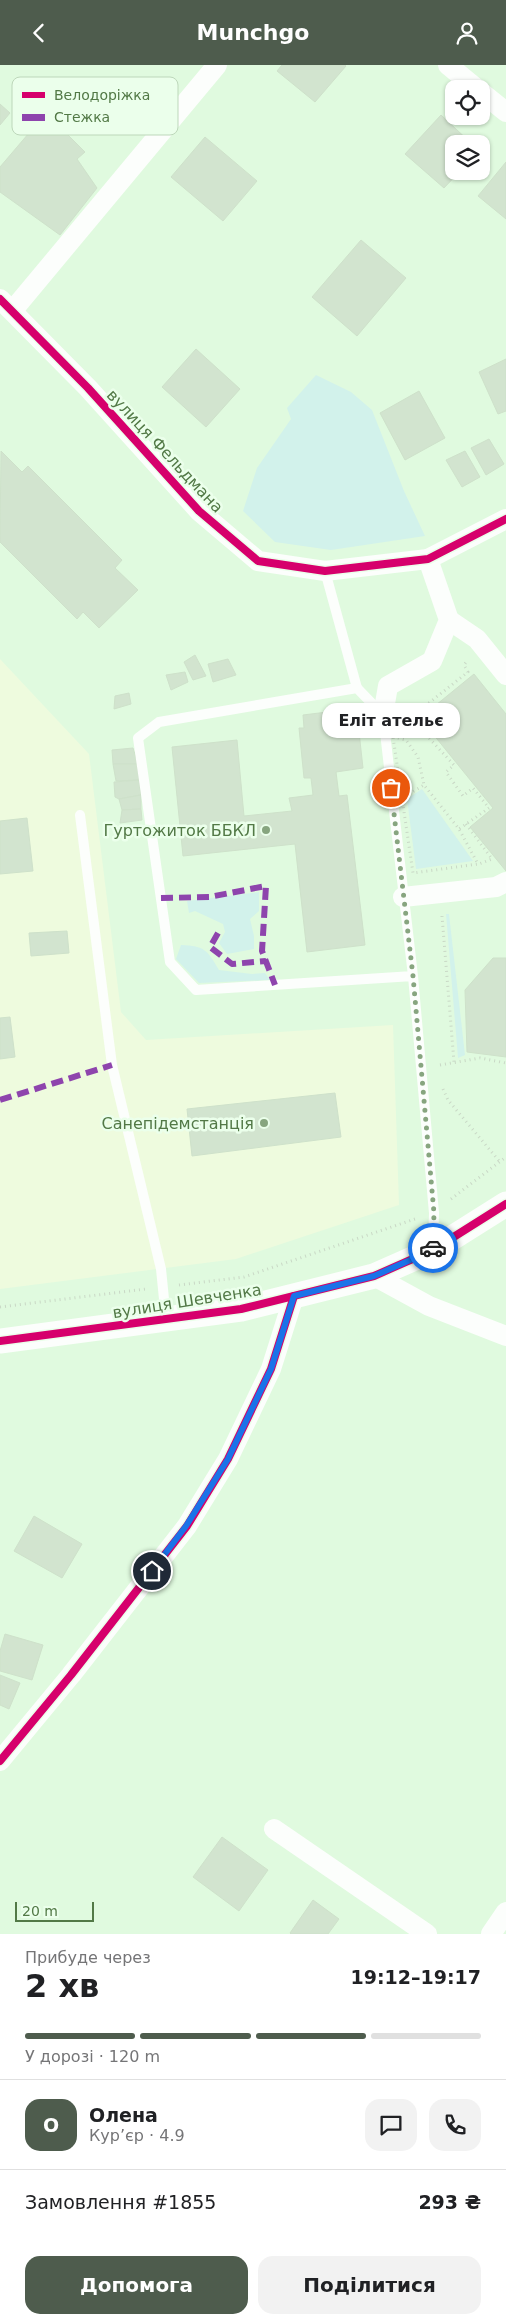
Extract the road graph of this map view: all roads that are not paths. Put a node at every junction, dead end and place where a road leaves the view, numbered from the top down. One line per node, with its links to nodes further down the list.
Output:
1 (217, 65): 5 (street)
2 (448, 65): 3 (street)
3 (466, 80)
4 (490, 99): 6 (street)
5 (178, 109)
6 (506, 112)
7 (155, 135): 8 (street)
8 (7, 304): 11 (street, вулиця Фельдмана)
9 (506, 519): 10 (street, вулиця Фельдмана)
10 (428, 559): 11 (street, вулиця Фельдмана); 12 (street)
11 (325, 571): 14 (lane)
12 (449, 620): 13 (street); 15 (street)
13 (506, 675)
14 (357, 688): 15 (lane); 19 (lane)
15 (383, 715): 18 (lane)
16 (80, 815): 24 (lane)
17 (506, 882): 18 (street)
18 (403, 897): 19 (lane)
19 (413, 976): 21 (lane)
20 (506, 1203): 21 (street, вулиця Шевченка)
21 (433, 1250): 22 (street, вулиця Шевченка)
22 (374, 1276): 23 (street, вулиця Шевченка); 25 (street)
23 (294, 1296): 24 (street, вулиця Шевченка); 27 (street)
24 (166, 1320): 26 (street, вулиця Шевченка)
25 (506, 1336)
26 (0, 1341)
27 (0, 1761)
28 (274, 1829): 30 (street)
29 (506, 1912): 31 (street)
30 (427, 1934)
31 (491, 1934)

